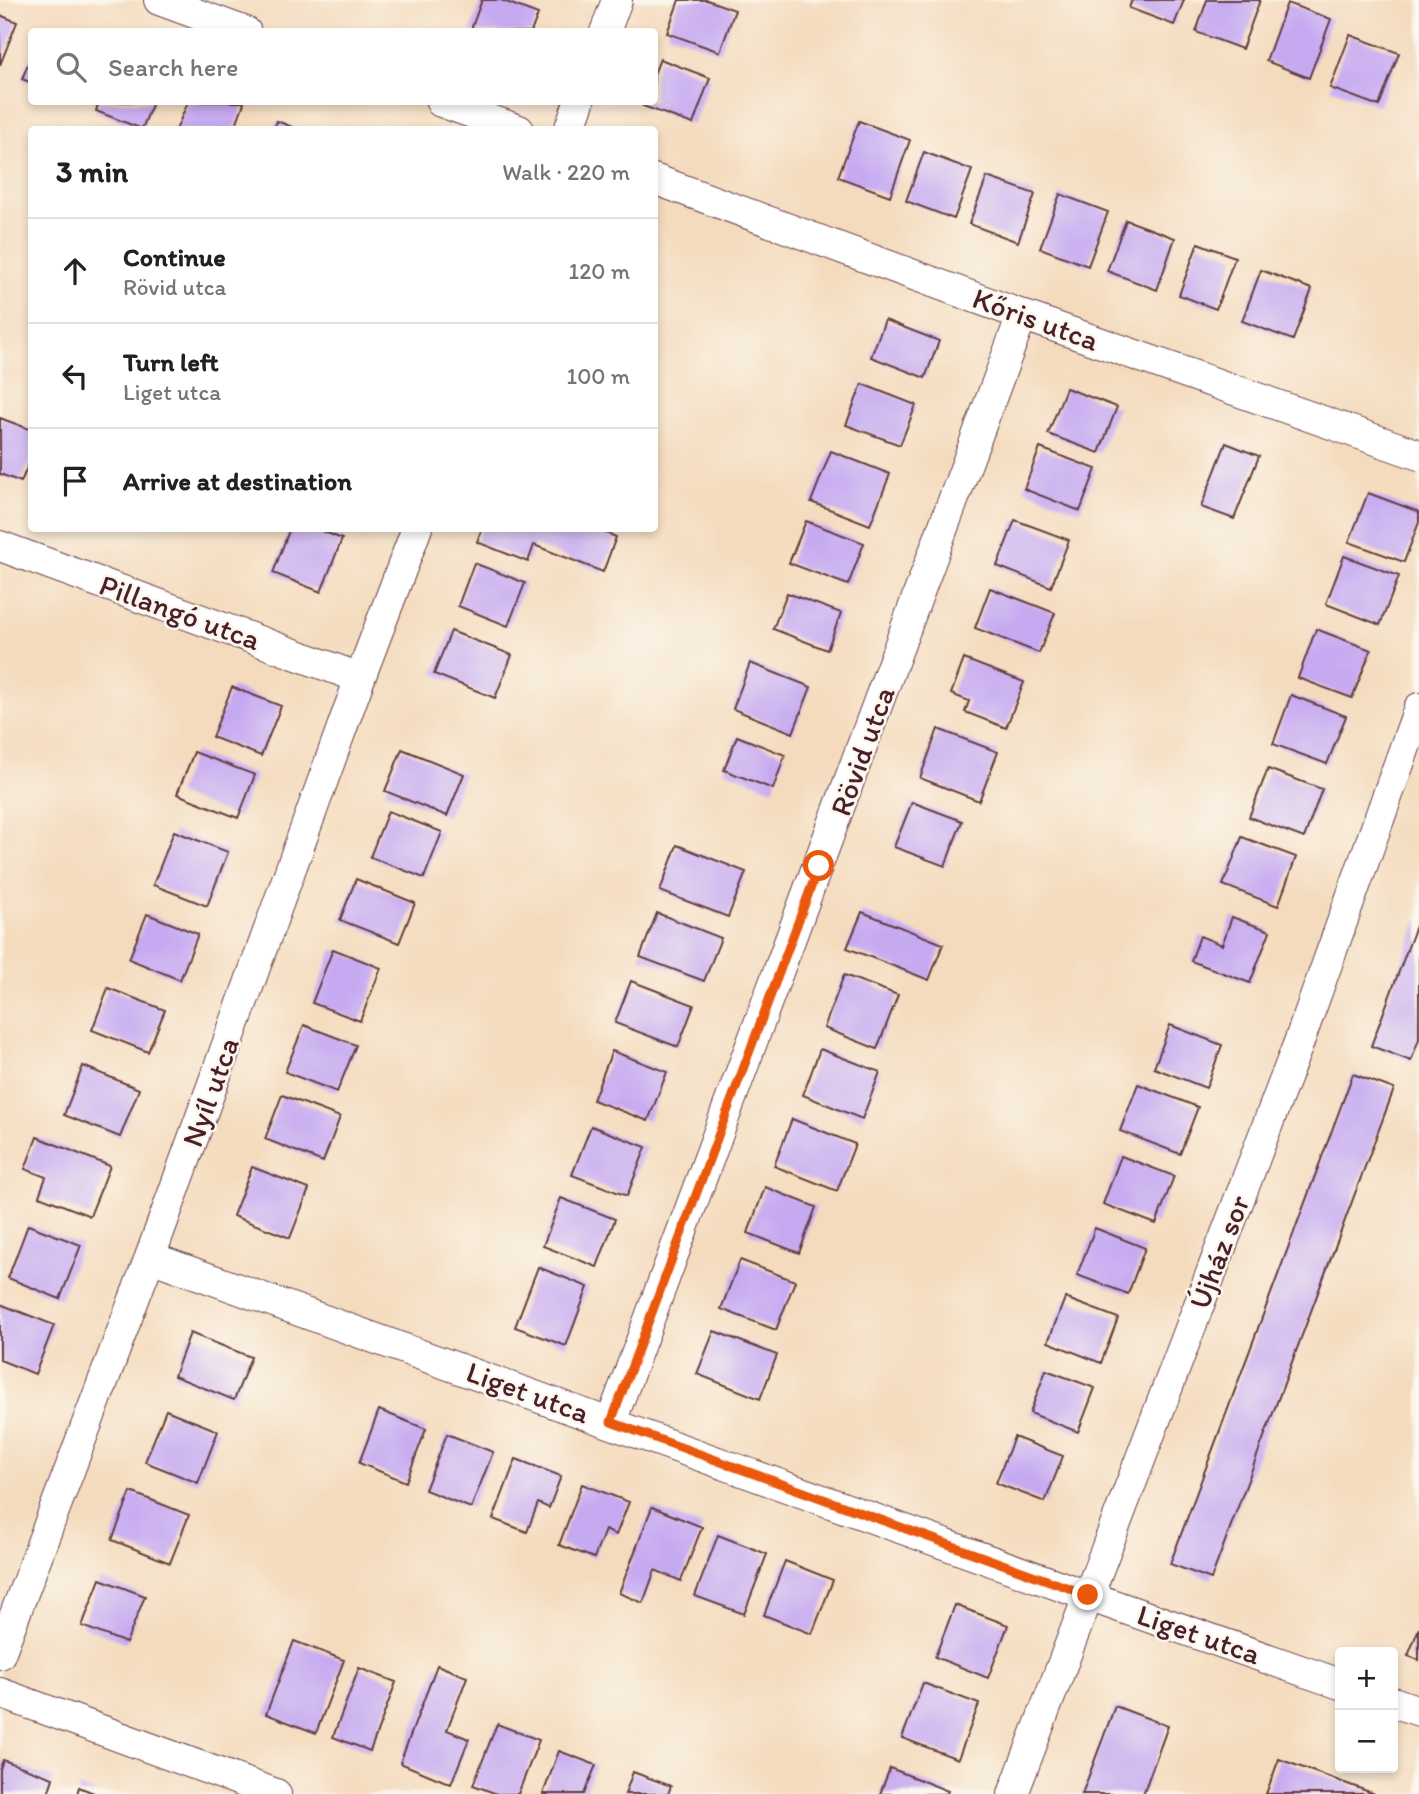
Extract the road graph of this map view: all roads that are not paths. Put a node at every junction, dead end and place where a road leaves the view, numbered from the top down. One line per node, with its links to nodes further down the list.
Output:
1 (159, 0): 3 (street)
2 (617, 0): 4 (street)
3 (235, 28)
4 (606, 28)
5 (449, 105): 7 (street)
6 (578, 105): 8 (street)
7 (508, 126)
8 (570, 126)
9 (658, 180): 10 (street, Kőris utca)
10 (1022, 315): 11 (street, Kőris utca); 17 (street, Rövid utca)
11 (1419, 455)
12 (415, 532): 14 (street, Nyíl utca)
13 (0, 546): 14 (street, Pillangó utca)
14 (360, 678): 16 (street, Nyíl utca)
15 (1419, 708): 18 (street, Újház sor)
16 (150, 1257): 17 (street, Liget utca); 19 (street, Nyíl utca)
17 (611, 1422): 18 (street, Liget utca)
18 (1088, 1595): 20 (street, Liget utca); 26 (street, Újház sor)
19 (0, 1654)
20 (1335, 1682)
21 (0, 1693): 24 (street)
22 (1398, 1704): 23 (street)
23 (1419, 1711)
24 (220, 1785): 25 (street)
25 (275, 1794)
26 (1013, 1794)

